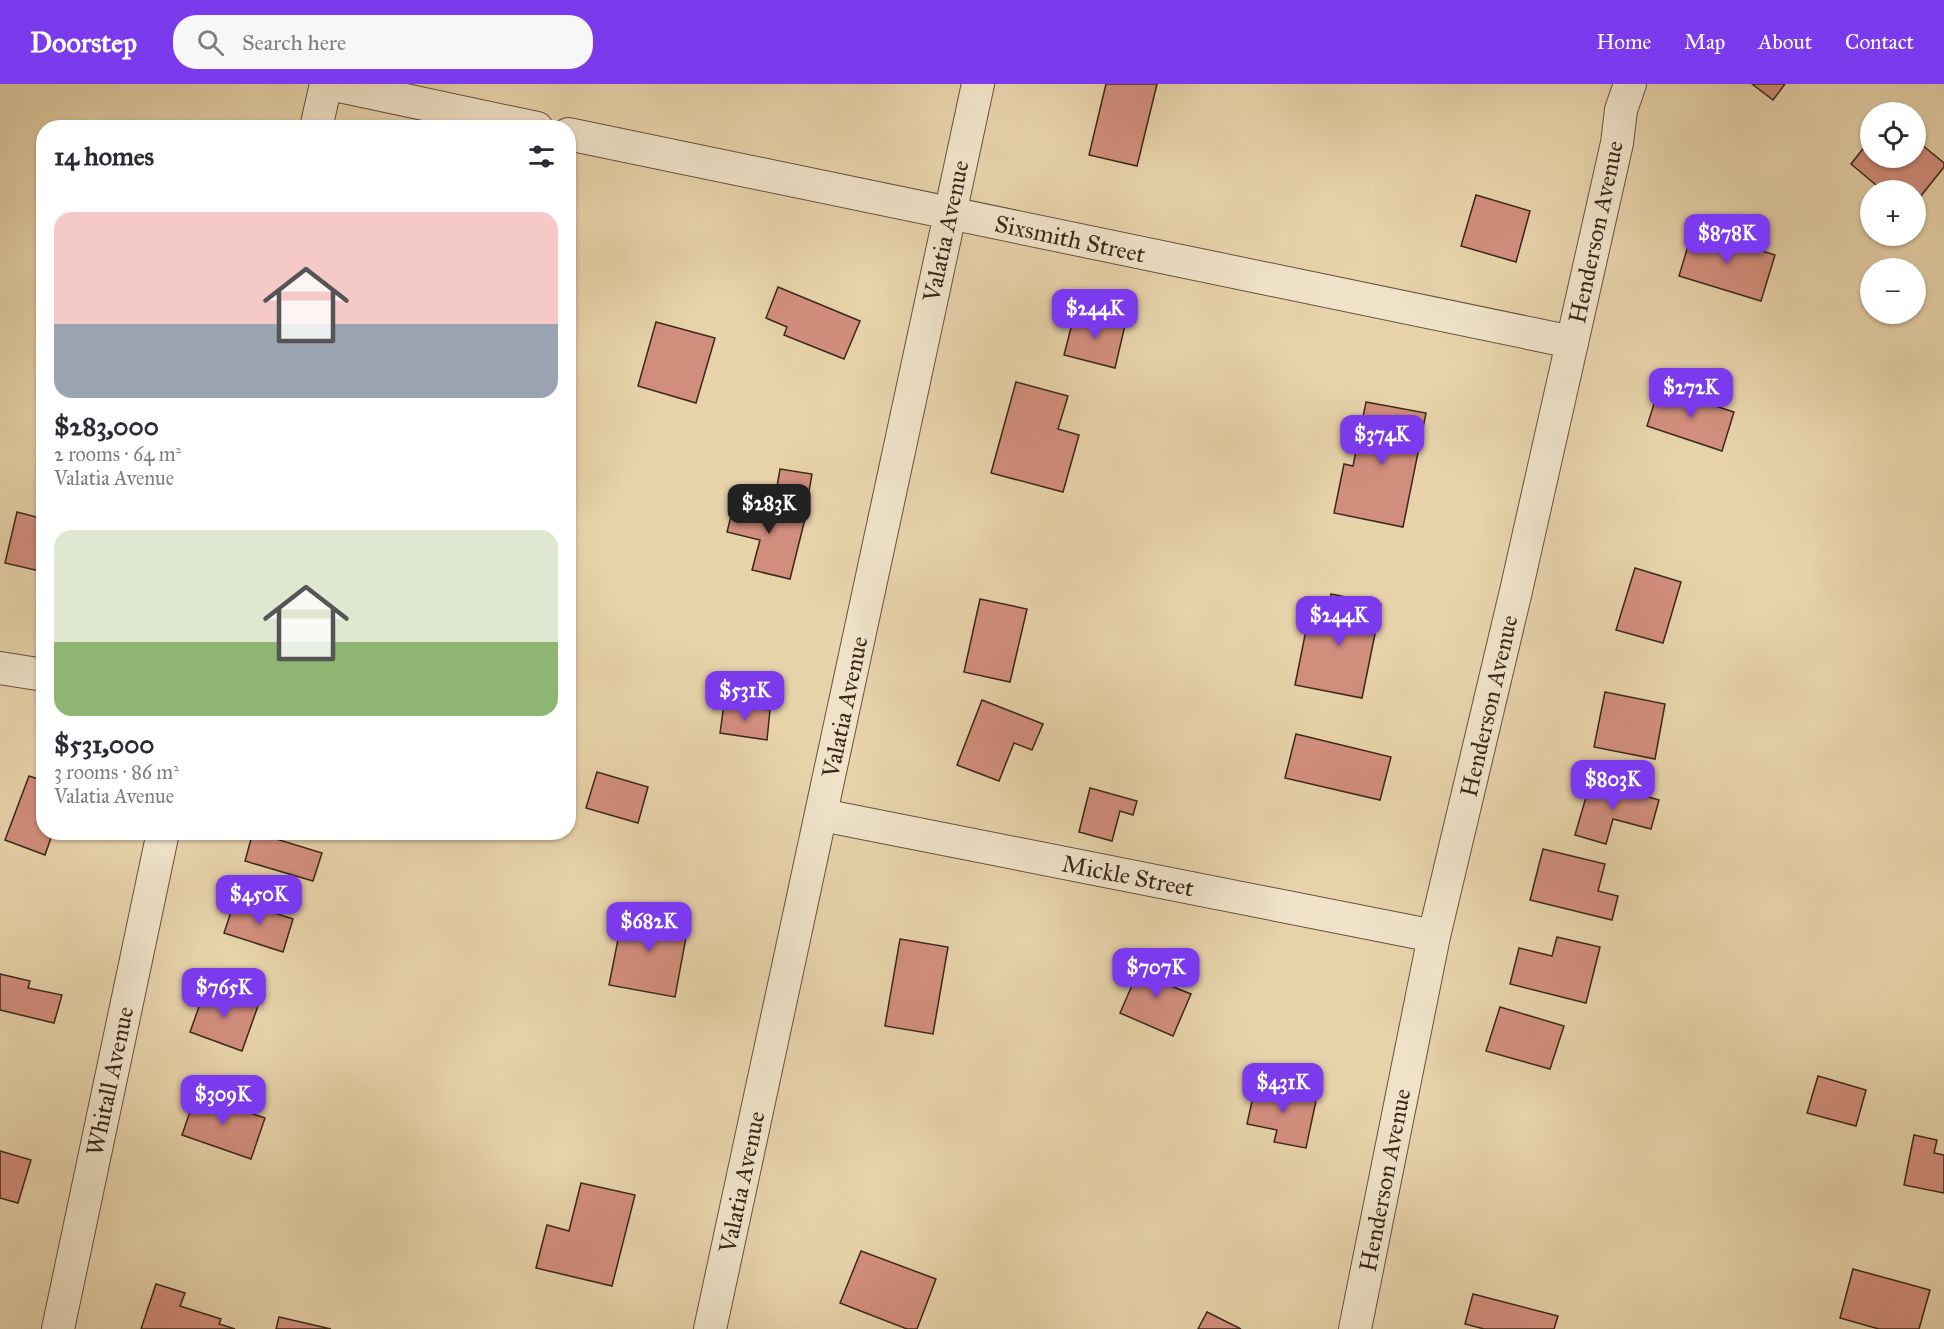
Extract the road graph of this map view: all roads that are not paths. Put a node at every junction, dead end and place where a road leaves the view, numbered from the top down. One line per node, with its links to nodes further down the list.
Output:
1 (328, 84): 4 (street); 5 (street)
2 (978, 84): 7 (street, Valatia Avenue)
3 (1630, 84): 8 (street, Henderson Avenue)
4 (318, 120)
5 (499, 120)
6 (576, 136): 7 (street, Sixsmith Street)
7 (950, 214): 8 (street, Sixsmith Street); 11 (street, Valatia Avenue)
8 (1572, 342): 13 (street, Henderson Avenue)
9 (0, 668): 10 (street)
10 (36, 674)
11 (822, 815): 13 (street, Mickle Street); 15 (street, Valatia Avenue)
12 (162, 840): 14 (street, Whitall Avenue)
13 (1434, 936): 16 (street, Henderson Avenue)
14 (58, 1329)
15 (710, 1329)
16 (1355, 1329)

